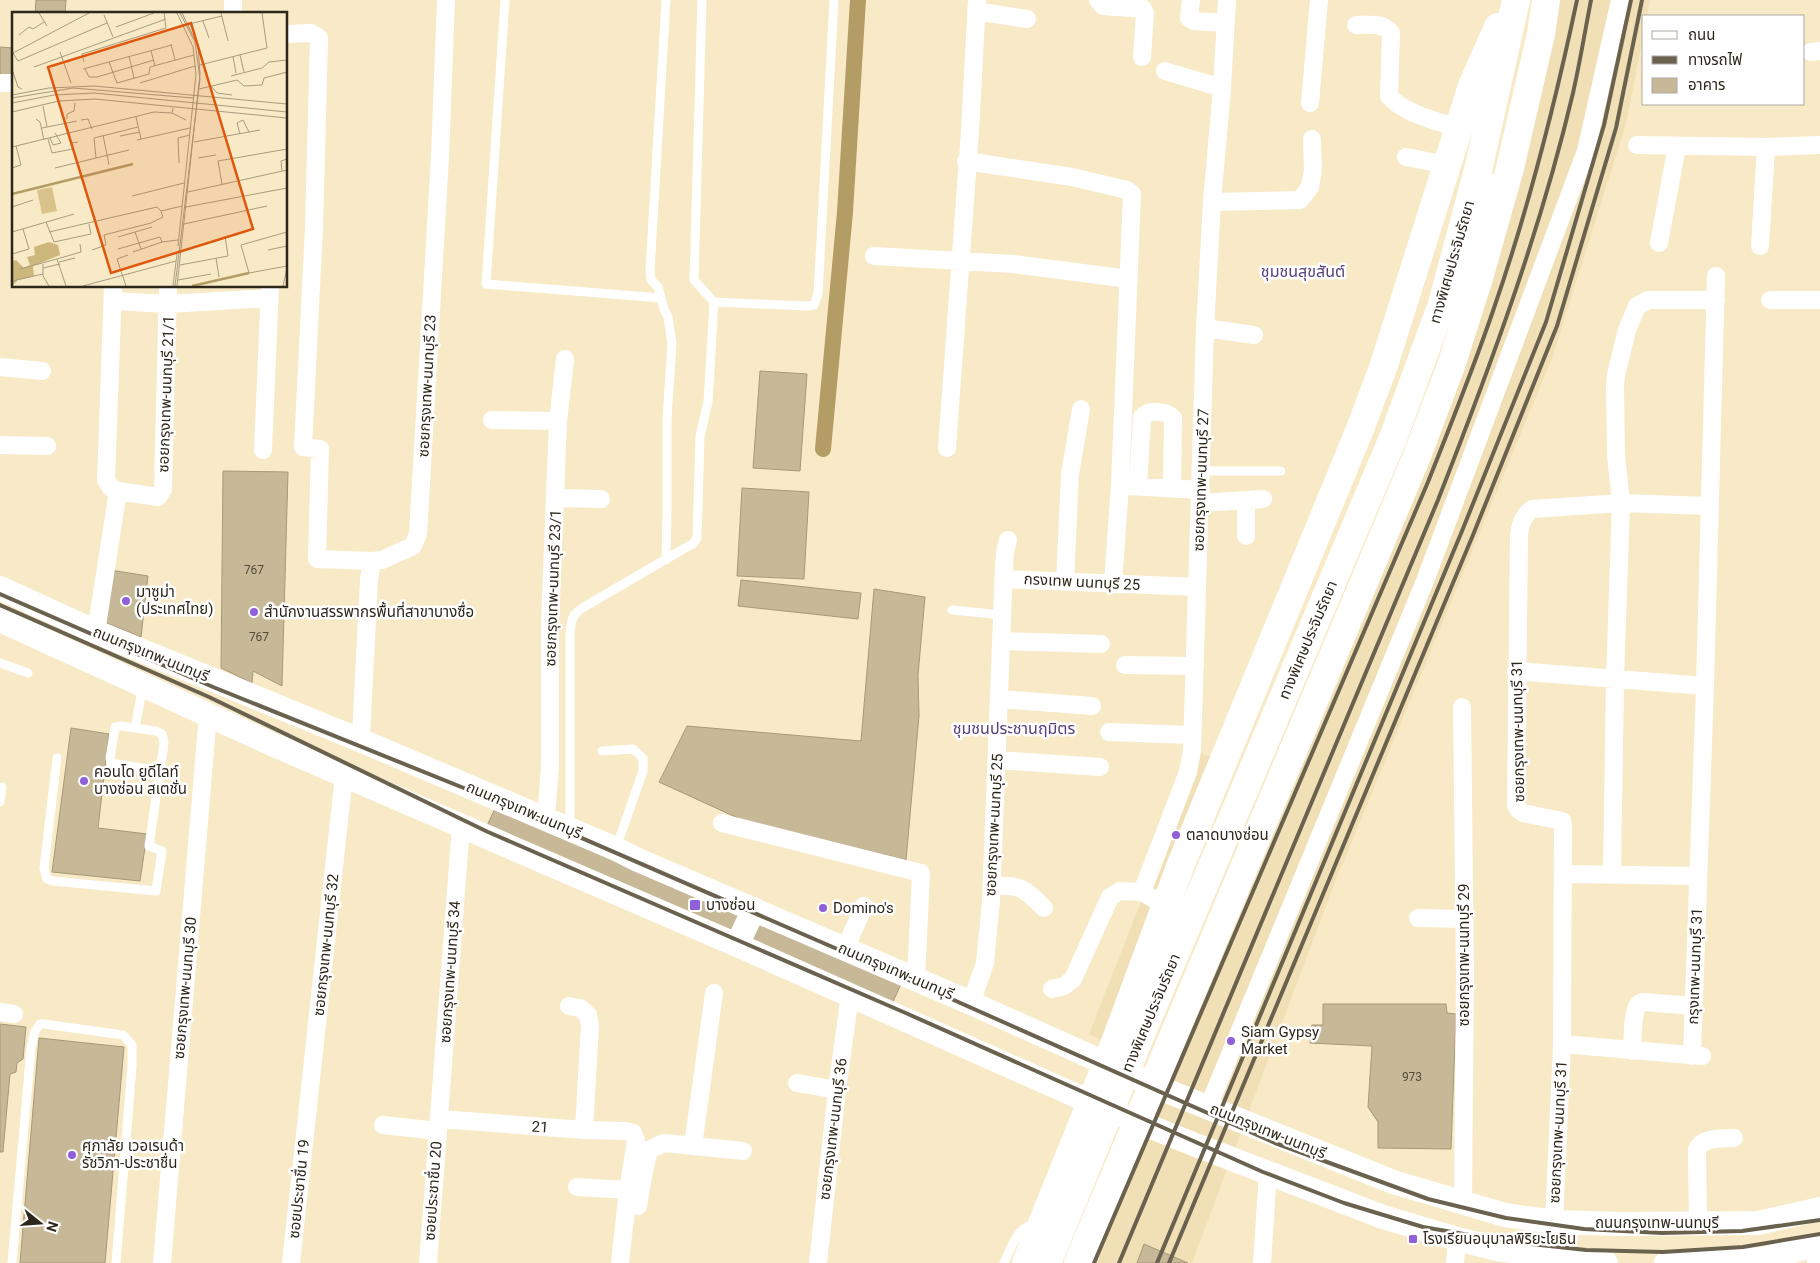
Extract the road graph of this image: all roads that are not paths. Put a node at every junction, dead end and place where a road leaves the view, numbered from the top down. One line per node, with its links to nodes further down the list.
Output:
1 (446, 0): 75 (street, ซอยกรุงเทพ-นนทบุรี 23)
2 (505, 0): 42 (lane)
3 (666, 0): 42 (lane)
4 (702, 0): 46 (lane)
5 (834, 0): 46 (lane)
6 (1098, 0): 19 (street)
7 (1191, 0): 16 (street)
8 (1227, 0): 16 (street, ซอยกรุงเทพ-นนทบุรี 27)
9 (1319, 0): 22 (street)
10 (1534, 0): 48 (main road)
11 (1546, 0): 174 (highway, ทางพิเศษประจิมรัถยา)
12 (1620, 0): 143 (street)
13 (976, 6): 15 (street); 30 (street)
14 (1507, 7): 23 (highway); 48 (main road); 173 (highway, ทางพิเศษประจิมรัถยา)
15 (1027, 19)
16 (1226, 23): 21 (street, ซอยกรุงเทพ-นนทบุรี 27)
17 (1356, 25): 23 (street)
18 (288, 34): 75 (street, ซอยกรุงเทพ-นนทบุรี 23)
19 (1142, 57)
20 (1164, 71): 21 (street)
21 (1222, 88): 32 (street, ซอยกรุงเทพ-นนทบุรี 27)
22 (1310, 103)
23 (1458, 128): 31 (highway)
24 (1312, 139): 32 (street)
25 (1638, 145): 27 (street)
26 (1820, 145): 28 (street)
27 (1677, 146): 28 (street); 33 (street)
28 (1766, 148): 34 (street)
29 (1406, 157): 31 (street)
30 (966, 161): 36 (street); 38 (street)
31 (1447, 165): 172 (highway)
32 (1212, 202): 49 (street, ซอยกรุงเทพ-นนทบุรี 27)
33 (1659, 243)
34 (1760, 246)
35 (874, 256): 36 (street)
36 (960, 260): 38 (street); 59 (street)
37 (1716, 276): 43 (street, กรุงเทพ-นนทบุรี 31)
38 (1129, 279): 63 (street)
39 (168, 288): 47 (street, ซอยกรุงเทพ-นนทบุรี 21/1)
40 (270, 292): 47 (street); 60 (street)
41 (114, 293): 47 (street); 66 (street)
42 (661, 298): 74 (lane)
43 (1716, 300): 70 (street); 71 (street, กรุงเทพ-นนทบุรี 31)
44 (1770, 300): 45 (street)
45 (1820, 300)
46 (714, 302): 74 (lane)
47 (168, 304): 66 (street, ซอยกรุงเทพ-นนทบุรี 21/1)
48 (1453, 311): 127 (main road)
49 (1205, 328): 50 (street); 61 (street, ซอยกรุงเทพ-นนทบุรี 27)
50 (1254, 335)
51 (565, 359): 56 (street, ซอยกรุงเทพ-นนทบุรี 23/1)
52 (0, 368): 53 (street)
53 (42, 371)
54 (1081, 409): 77 (street)
55 (492, 420): 56 (street)
56 (558, 421): 68 (street, ซอยกรุงเทพ-นนทบุรี 23/1)
57 (0, 445): 58 (street)
58 (47, 446)
59 (947, 448)
60 (263, 450)
61 (1201, 471): 62 (lane); 67 (street, ซอยกรุงเทพ-นนทบุรี 27)
62 (1280, 471)
63 (1120, 485): 64 (street); 78 (street)
64 (1138, 486): 65 (street); 65 (street)
65 (1172, 488): 67 (street)
66 (118, 491): 84 (street)
67 (1200, 497): 72 (street); 79 (street, ซอยกรุงเทพ-นนทบุรี 27)
68 (555, 498): 69 (street); 112 (street, ซอยกรุงเทพ-นนทบุรี 23/1)
69 (601, 499)
70 (1621, 503): 71 (street, ซอยกรุงเทพ-นนทบุรี 31); 90 (street, ซอยกรุงเทพ-นนทบุรี 31); 92 (street)
71 (1709, 506): 95 (street, กรุงเทพ-นนทบุรี 31)
72 (1246, 536)
73 (1008, 540): 76 (street)
74 (666, 560): 115 (lane)
75 (372, 561): 103 (street)
76 (1004, 579): 77 (street, กรงเทพ นนทบุรี 25); 82 (street, กรงเทพ นนทบุรี 25)
77 (1065, 582): 78 (street, กรงเทพ นนทบุรี 25)
78 (1113, 584): 79 (street, กรงเทพ นนทบุรี 25)
79 (1197, 587): 89 (street, ซอยกรุงเทพ-นนทบุรี 27)
80 (0, 588): 84 (main road, ถนนกรุงเทพ-นนทบุรี)
81 (952, 610): 82 (lane)
82 (1003, 615): 85 (street, ซอยกรุงเทพ-นนทบุรี 25)
83 (0, 620): 94 (main road, ถนนกรุงเทพ-นนทบุรี)
84 (96, 632): 93 (main road, ถนนกรุงเทพ-นนทบุรี)
85 (1002, 641): 86 (street); 96 (street, ซอยกรุงเทพ-นนทบุรี 25)
86 (1102, 644)
87 (0, 663): 91 (lane)
88 (1125, 665): 89 (street)
89 (1195, 666): 102 (street, ซอยกรุงเทพ-นนทบุรี 27)
90 (1516, 671): 92 (street); 117 (street, ซอยกรุงเทพ-นนทบุรี 31)
91 (28, 673)
92 (1615, 679): 95 (street); 118 (street)
93 (218, 681): 99 (main road); 103 (main road, ถนนกรุงเทพ-นนทบุรี)
94 (143, 686): 99 (main road, ถนนกรุงเทพ-นนทบุรี); 100 (lane)
95 (1705, 686): 119 (street, กรุงเทพ-นนทบุรี 31)
96 (1000, 699): 97 (street); 106 (street, ซอยกรุงเทพ-นนทบุรี 25)
97 (1092, 706)
98 (1462, 707): 126 (street, ซอยกรุงเทพ-นนทบุรี 29)
99 (208, 714): 109 (main road, ถนนกรุงเทพ-นนทบุรี); 166 (street, ซอยกรุงเทพ-นนทบุรี 30)
100 (135, 728): 108 (lane); 108 (lane)
101 (1110, 732): 102 (street)
102 (1192, 735): 121 (street, ซอยกรุงเทพ-นนทบุรี 27)
103 (362, 741): 112 (main road, ถนนกรุงเทพ-นนทบุรี)
104 (602, 751): 116 (lane)
105 (57, 758): 108 (lane)
106 (997, 760): 107 (street); 120 (street, ซอยกรุงเทพ-นนทบุรี 25)
107 (1100, 766)
108 (160, 771)
109 (344, 775): 114 (main road, ถนนกรุงเทพ-นนทบุรี); 144 (street, ซอยกรุงเทพ-นนทบุรี 32)
110 (2, 787): 111 (lane)
111 (0, 802)
112 (544, 818): 115 (main road, ถนนกรุงเทพ-นนทบุรี)
113 (722, 823): 130 (street)
114 (461, 824): 128 (main road, ถนนกรุงเทพ-นนทบุรี); 146 (street, ซอยกรุงเทพ-นนทบุรี 34)
115 (570, 830): 116 (main road, ถนนกรุงเทพ-นนทบุรี)
116 (616, 848): 124 (main road, ถนนกรุงเทพ-นนทบุรี)
117 (1564, 874): 118 (street); 137 (street, ซอยกรุงเทพ-นนทบุรี 31)
118 (1612, 874): 119 (street)
119 (1698, 876): 136 (street, กรุงเทพ-นนทบุรี 31)
120 (992, 886): 123 (street); 134 (street, ซอยกรุงเทพ-นนทบุรี 25)
121 (1142, 892): 127 (street); 131 (street)
122 (864, 906): 129 (street)
123 (1044, 908)
124 (754, 909): 128 (main road); 129 (main road, ถนนกรุงเทพ-นนทบุรี)
125 (1418, 918): 126 (street)
126 (1464, 919): 155 (street, ซอยกรุงเทพ-นนทบุรี 29)
127 (1193, 924): 139 (main road)
128 (737, 945): 133 (main road, ถนนกรุงเทพ-นนทบุรี)
129 (845, 949): 130 (main road, ถนนกรุงเทพ-นนทบุรี)
130 (916, 979): 134 (main road, ถนนกรุงเทพ-นนทบุรี)
131 (1052, 989)
132 (714, 993): 149 (street)
133 (850, 995): 141 (street, ซอยกรุงเทพ-นนทบุรี 36); 142 (main road, ถนนกรุงเทพ-นนทบุรี)
134 (971, 1003): 139 (main road, ถนนกรุงเทพ-นนทบุรี)
135 (570, 1006): 147 (street)
136 (1693, 1006): 138 (street); 138 (street, กรุงเทพ-นนทบุรี 31)
137 (1562, 1044): 138 (street); 158 (street, ซอยกรุงเทพ-นนทบุรี 31)
138 (1632, 1051)
139 (1123, 1072): 142 (main road); 143 (main road, ถนนกรุงเทพ-นนทบุรี)
140 (797, 1083): 141 (street)
141 (837, 1090): 170 (street, ซอยกรุงเทพ-นนทบุรี 36)
142 (1104, 1108): 152 (main road, ถนนกรุงเทพ-นนทบุรี)
143 (1208, 1108): 155 (main road, ถนนกรุงเทพ-นนทบุรี)
144 (307, 1115): 167 (street, ซอยประชาชื่น 19)
145 (382, 1125): 146 (street, 21)
146 (439, 1125): 147 (street, 21); 168 (street, ซอยประชาชื่น 20)
147 (584, 1130): 151 (street, 21)
148 (1734, 1138): 159 (street)
149 (693, 1146): 150 (street); 151 (street)
150 (743, 1151)
151 (637, 1170): 154 (street); 156 (street)
152 (1268, 1173): 161 (main road, ถนนกรุงเทพ-นนทบุรี); 175 (street)
153 (577, 1187): 154 (street)
154 (628, 1190): 169 (street)
155 (1463, 1202): 158 (main road, ถนนกรุงเทพ-นนทบุรี)
156 (638, 1206)
157 (1820, 1209): 159 (main road, ถนนกรุงเทพ-นนทบุรี)
158 (1554, 1222): 159 (main road, ถนนกรุงเทพ-นนทบุรี)
159 (1701, 1223): 163 (main road)
160 (1050, 1224): 171 (lane)
161 (1457, 1239): 176 (street); 177 (main road, ถนนกรุงเทพ-นนทบุรี)
162 (1818, 1251): 163 (main road)
163 (1705, 1261): 178 (main road)
164 (12, 1263): 165 (lane)
165 (116, 1263)
166 (162, 1263)
167 (291, 1263)
168 (428, 1263)
169 (620, 1263)
170 (818, 1263)
171 (1004, 1263)
172 (1026, 1263)
173 (1048, 1263)
174 (1078, 1263)
175 (1262, 1263)
176 (1455, 1263)
177 (1606, 1263)
178 (1666, 1263)

